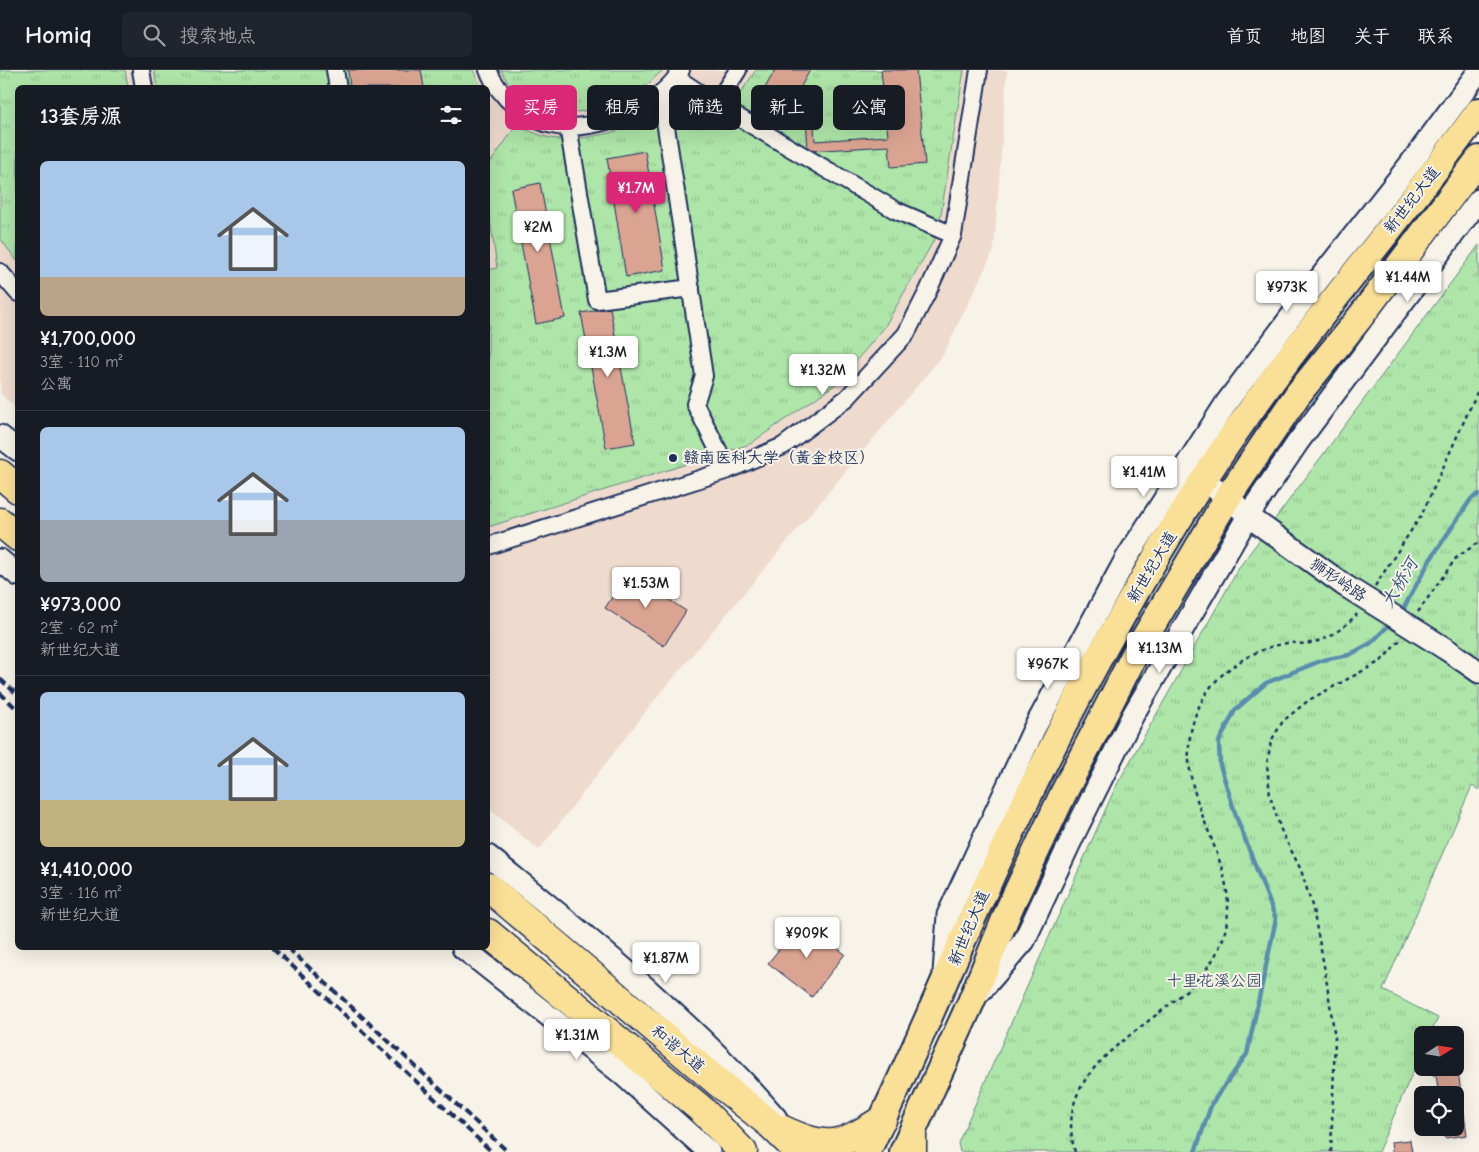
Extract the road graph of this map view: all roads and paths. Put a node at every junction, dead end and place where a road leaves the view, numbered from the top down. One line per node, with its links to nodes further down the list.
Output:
1 (141, 70): 8 (street)
2 (335, 70): 9 (street)
3 (488, 70): 13 (street)
4 (738, 70): 11 (street)
5 (979, 70): 20 (street)
6 (1479, 70): 23 (street)
7 (679, 74): 10 (street); 12 (street)
8 (144, 85)
9 (338, 85)
10 (693, 85)
11 (728, 85)
12 (661, 94): 16 (street); 24 (street)
13 (505, 95)
14 (1479, 111): 27 (main road, 新世纪大道)
15 (741, 119): 20 (street)
16 (577, 125)
17 (569, 130): 24 (street)
18 (1479, 159): 26 (main road, 新世纪大道)
19 (1479, 200): 21 (street)
20 (953, 235): 31 (street)
21 (1432, 261): 26 (street); 36 (street)
22 (0, 272): 25 (street)
23 (1317, 282): 27 (street); 51 (street)
24 (691, 288): 31 (street)
25 (15, 290)
26 (1361, 316): 35 (main road, 新世纪大道)
27 (1292, 356): 33 (main road, 新世纪大道)
28 (1479, 388): 43 (path)
29 (0, 436): 30 (street)
30 (15, 448)
31 (728, 470): 40 (street)
32 (0, 474): 34 (highway)
33 (1203, 481): 35 (street, 狮形岭路); 49 (main road, 新世纪大道)
34 (15, 486)
35 (1228, 497): 36 (street, 狮形岭路); 46 (main road, 新世纪大道)
36 (1248, 516): 48 (street, 狮形岭路, bridge); 50 (street)
37 (0, 522): 38 (highway)
38 (15, 534)
39 (1479, 542): 45 (path)
40 (490, 545)
41 (0, 560): 42 (street)
42 (15, 572)
43 (1374, 589)
44 (1357, 614): 64 (path)
45 (1417, 614)
46 (1152, 626): 50 (street); 57 (main road, 新世纪大道)
47 (1401, 638): 65 (path)
48 (1479, 672)
49 (1087, 678): 51 (street); 56 (main road, 新世纪大道)
50 (1133, 715): 57 (street)
51 (1034, 729): 56 (street)
52 (490, 858): 59 (street)
53 (490, 890): 59 (highway, 和谐大道)
54 (490, 935): 61 (highway, 和谐大道)
55 (466, 950): 62 (street)
56 (942, 989): 58 (main road, 新世纪大道)
57 (971, 1002): 60 (main road, 新世纪大道)
58 (882, 1120): 59 (highway, 和谐大道); 63 (main road, 新世纪大道)
59 (790, 1140)
60 (909, 1146)
61 (739, 1150)
62 (708, 1152)
63 (867, 1152)
64 (1075, 1152)
65 (1332, 1152)

